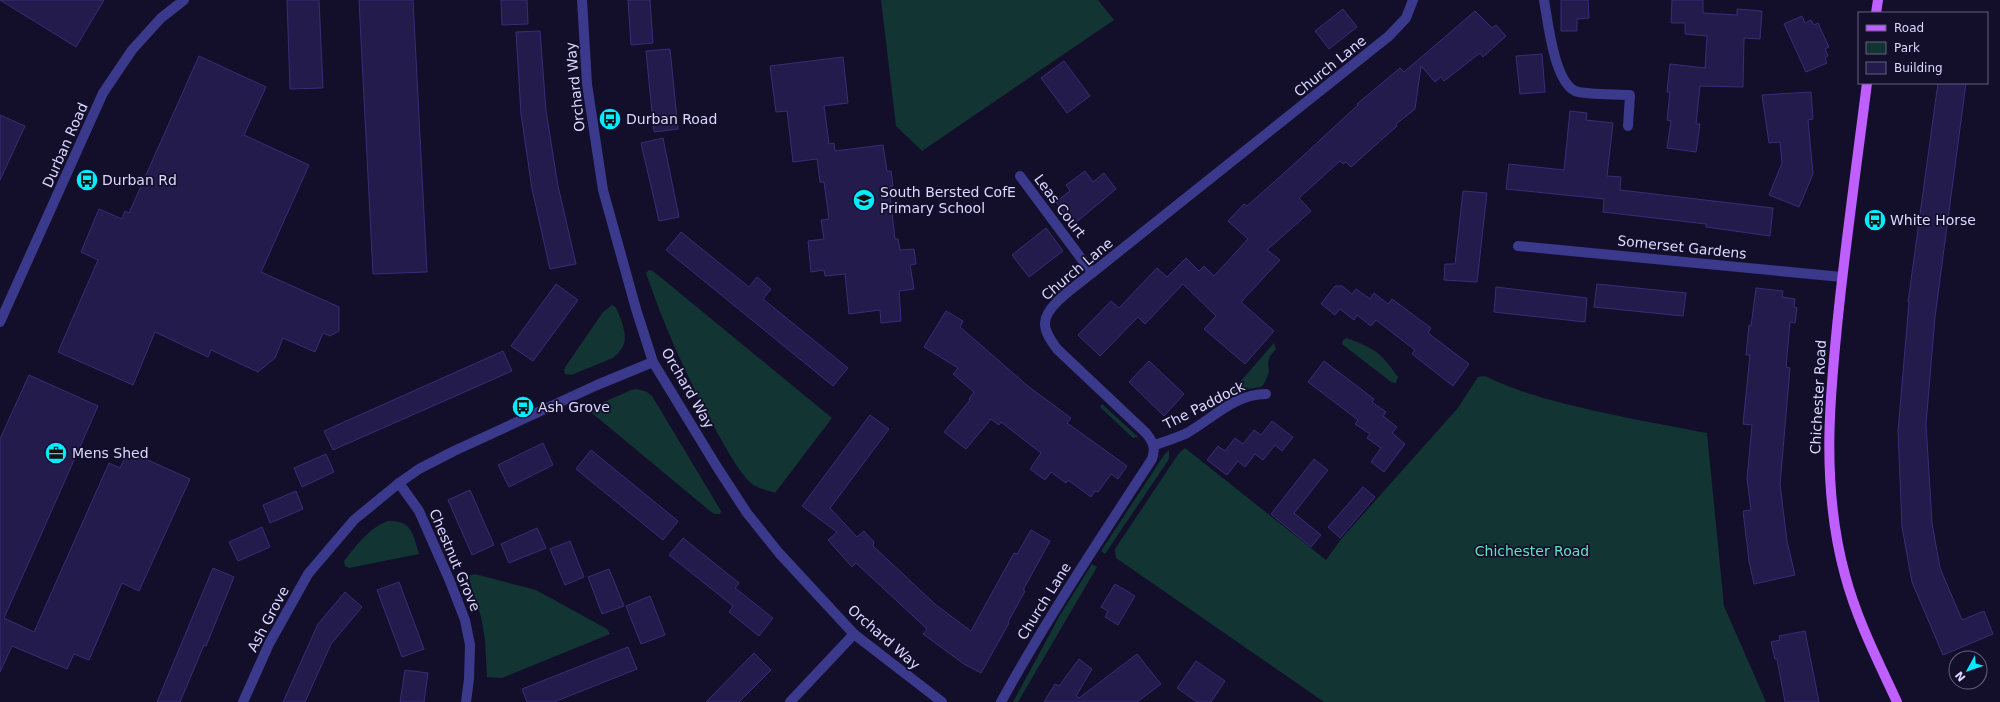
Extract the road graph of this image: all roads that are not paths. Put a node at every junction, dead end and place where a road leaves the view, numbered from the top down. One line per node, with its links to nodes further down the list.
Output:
1 (184, 0): 13 (street, Durban Road)
2 (582, 0): 14 (street, Orchard Way)
3 (1414, 0): 11 (street, Church Lane)
4 (1544, 0): 8 (street)
5 (1878, 0): 6 (main road)
6 (1876, 12)
7 (1867, 84): 12 (main road, Chichester Road)
8 (1628, 126)
9 (1020, 176): 11 (street, Leas Court)
10 (1518, 246): 12 (street, Somerset Gardens)
11 (1092, 273): 16 (street, Church Lane)
12 (1842, 277): 24 (main road, Chichester Road)
13 (0, 322)
14 (654, 362): 17 (street, Ash Grove); 18 (street, Orchard Way)
15 (1266, 394): 16 (street, The Paddock)
16 (1155, 446): 23 (street, Church Lane)
17 (399, 483): 19 (street, Ash Grove); 20 (street, Chestnut Grove)
18 (854, 634): 21 (street); 22 (street, Orchard Way)
19 (243, 702)
20 (466, 702)
21 (790, 702)
22 (942, 702)
23 (1001, 702)
24 (1896, 702)

